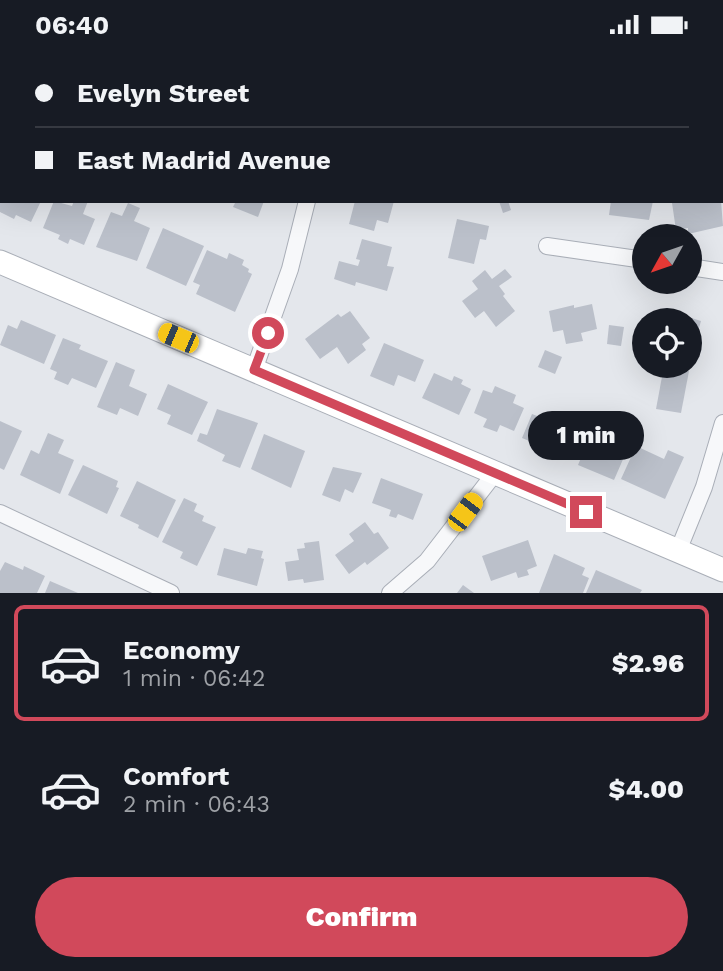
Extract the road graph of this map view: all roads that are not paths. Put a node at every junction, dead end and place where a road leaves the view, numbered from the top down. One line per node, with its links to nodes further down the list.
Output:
1 (306, 203): 7 (street)
2 (547, 246): 3 (street)
3 (632, 258)
4 (0, 263): 7 (street)
5 (702, 269): 6 (street)
6 (723, 272)
7 (254, 370): 9 (street)
8 (723, 423): 11 (street)
9 (495, 473): 11 (street); 14 (street)
10 (0, 513): 13 (street)
11 (678, 551): 12 (street)
12 (723, 570)
13 (171, 593)
14 (390, 593)

